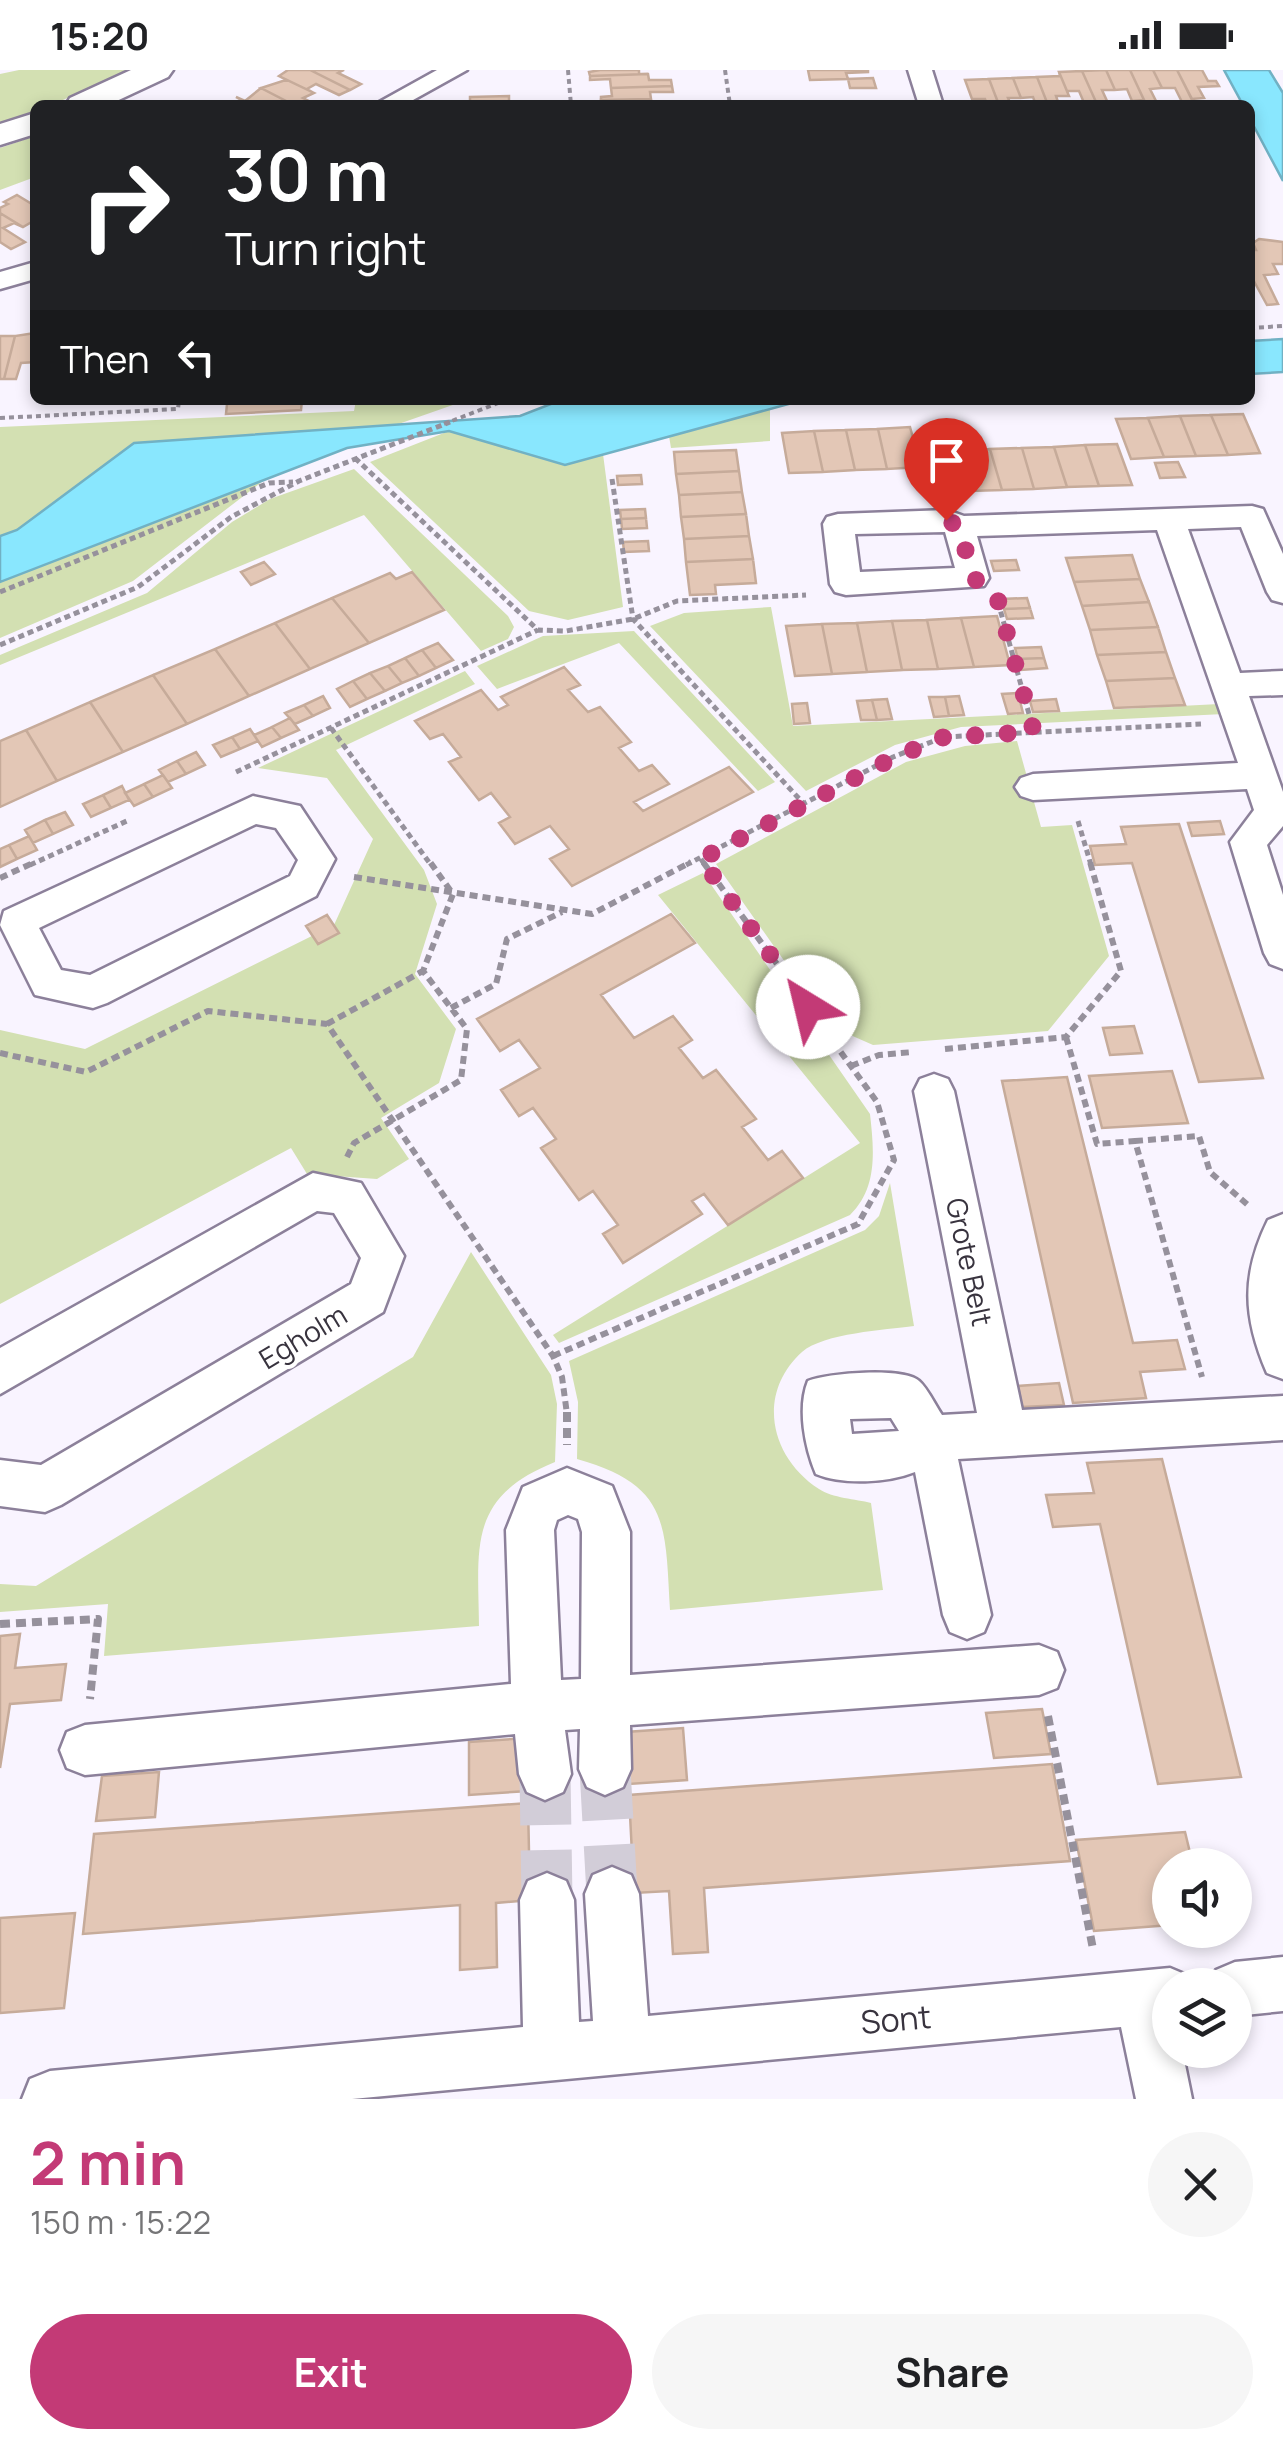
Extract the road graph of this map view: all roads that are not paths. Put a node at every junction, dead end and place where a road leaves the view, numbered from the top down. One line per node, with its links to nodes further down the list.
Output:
1 (157, 70): 4 (street)
2 (455, 70): 5 (street)
3 (920, 70): 6 (street)
4 (96, 100)
5 (396, 100)
6 (929, 100)
7 (30, 125): 8 (street)
8 (0, 135)
9 (30, 272): 10 (street)
10 (0, 281)
11 (1169, 519): 12 (street); 13 (street); 15 (street)
12 (959, 526): 12 (street)
13 (1283, 592)
14 (1283, 683): 15 (street)
15 (1230, 685): 16 (street)
16 (1260, 775): 17 (street); 18 (street)
17 (1050, 786)
18 (1266, 841): 20 (street)
19 (8, 926): 19 (street)
20 (1283, 953)
21 (928, 1064): 26 (street, Grote Belt)
22 (1282, 1234): 23 (street)
23 (1283, 1358)
24 (0, 1372): 27 (street, Egholm)
25 (1283, 1418): 26 (street)
26 (1004, 1434): 28 (street)
27 (0, 1483)
28 (967, 1615)
29 (1039, 1670): 30 (street)
30 (605, 1704): 31 (street); 31 (street); 33 (street)
31 (538, 1707): 32 (street); 34 (street)
32 (86, 1750)
33 (605, 1770)
34 (545, 1774)
35 (612, 1894): 40 (street)
36 (548, 1900): 41 (street)
37 (1283, 1984): 38 (street)
38 (1252, 1987)
39 (1139, 1997): 40 (street, Sont); 43 (street)
40 (622, 2046): 41 (street, Sont)
41 (552, 2051): 42 (street, Sont)
42 (50, 2099)
43 (1164, 2099)

